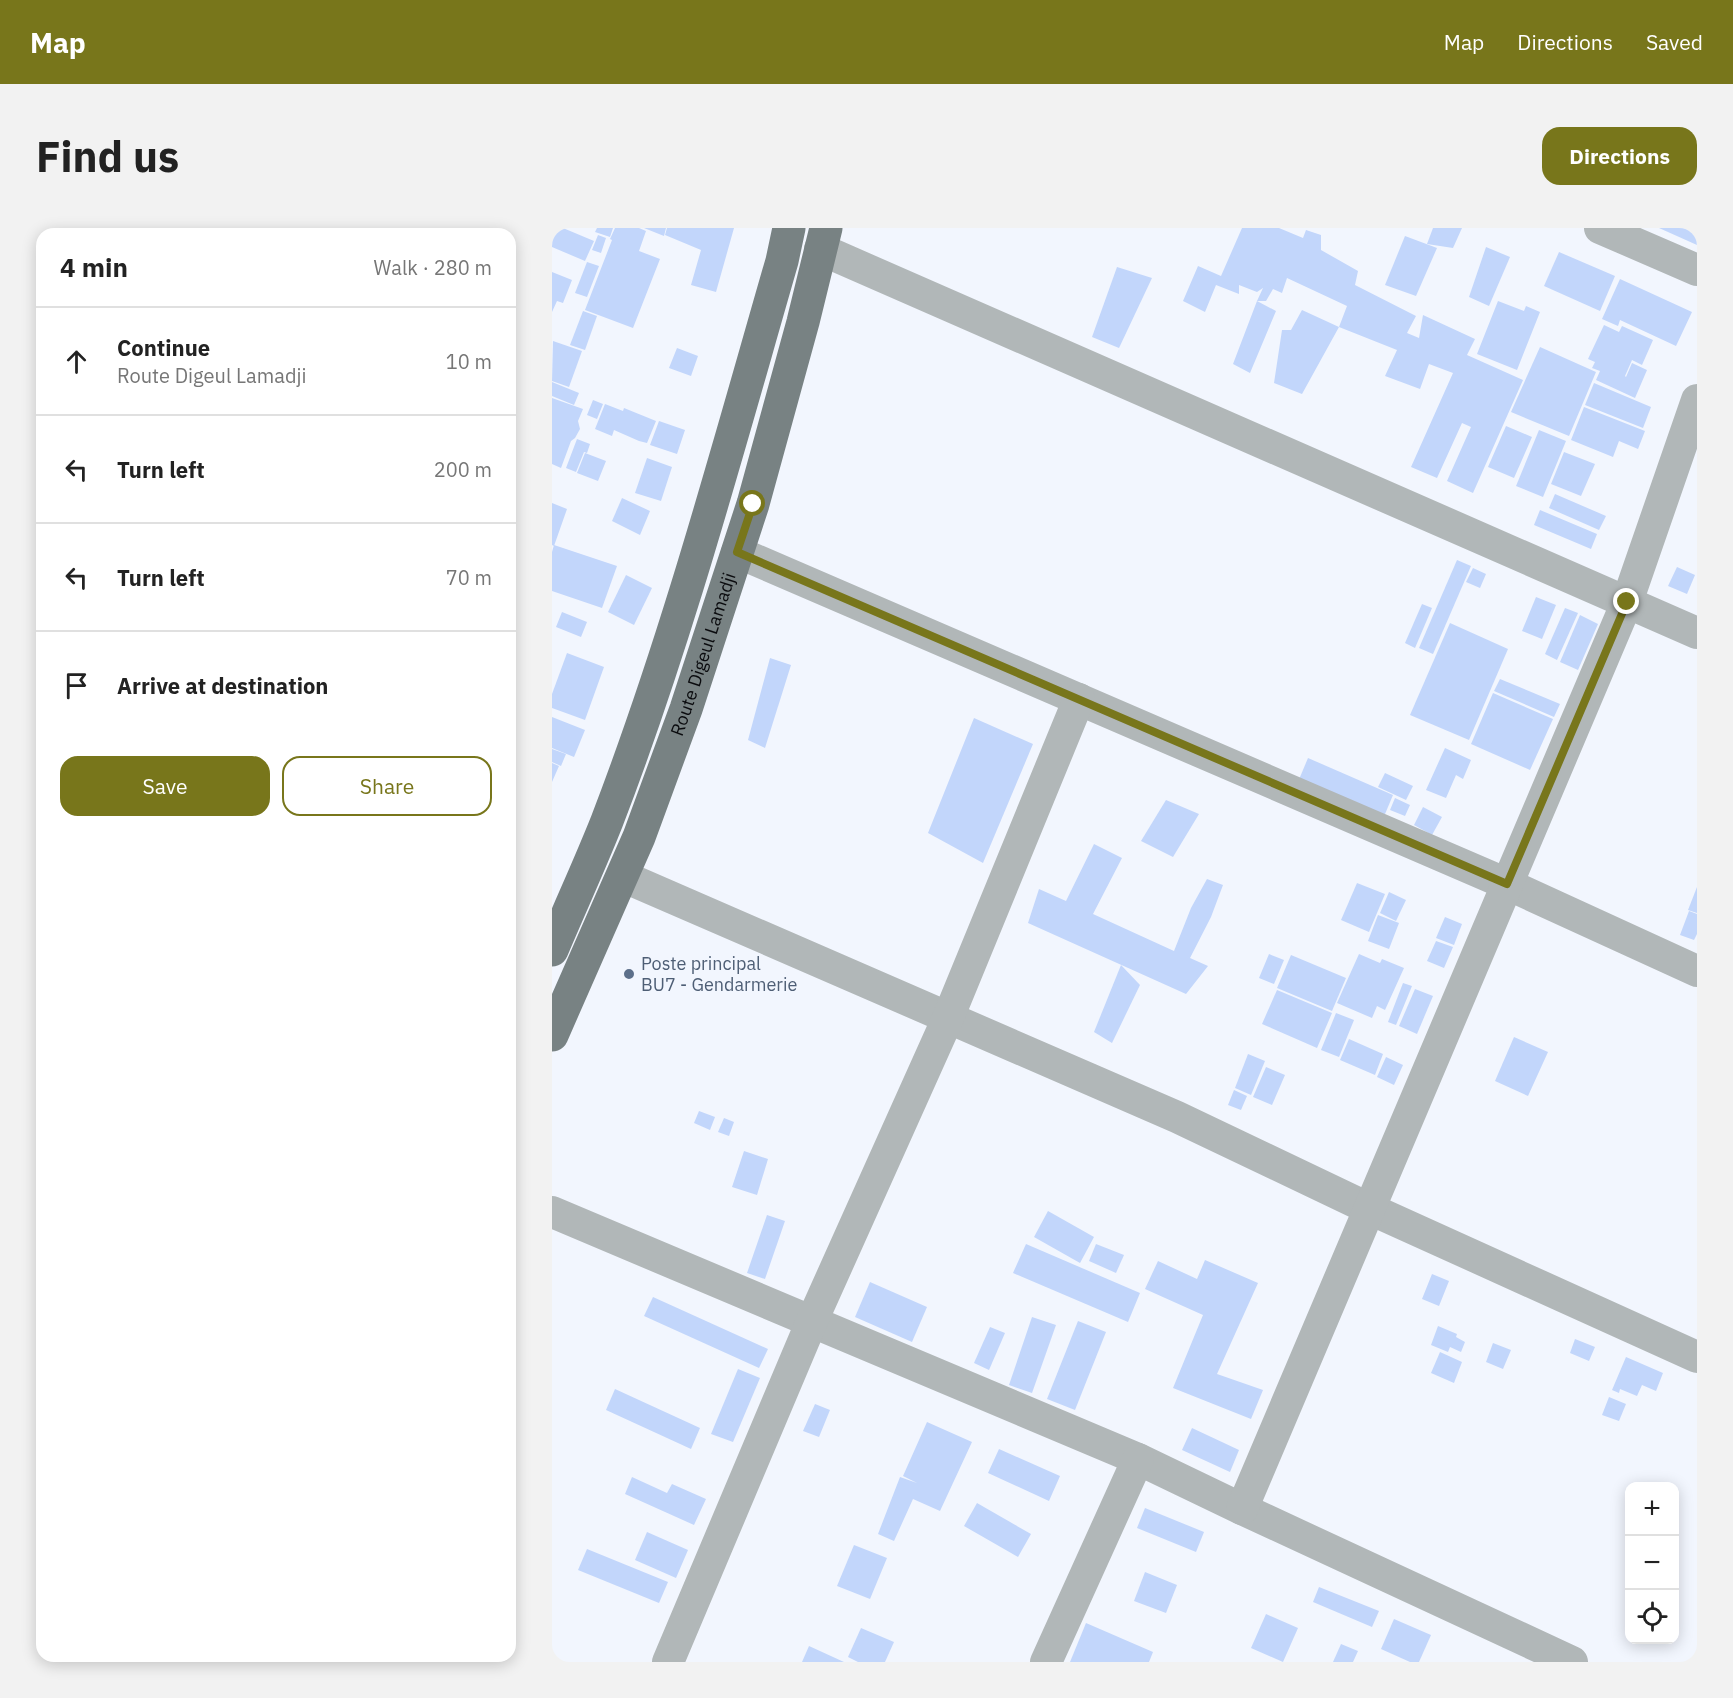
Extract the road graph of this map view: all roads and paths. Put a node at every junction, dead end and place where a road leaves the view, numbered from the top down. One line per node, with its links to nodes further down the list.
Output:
1 (789, 228): 12 (main road)
2 (1600, 228): 4 (street)
3 (823, 239): 6 (main road, Route Digeul Lamadji); 7 (street)
4 (1697, 270)
5 (1697, 400): 7 (street)
6 (737, 552): 9 (street); 10 (main road, Route Digeul Lamadji)
7 (1627, 602): 8 (street); 11 (street)
8 (1697, 633)
9 (1079, 699): 11 (street); 14 (street)
10 (622, 876): 14 (street); 15 (main road, Route Digeul Lamadji)
11 (1507, 884): 13 (street); 16 (street)
12 (555, 933)
13 (1697, 971)
14 (948, 1018): 16 (street); 18 (street)
15 (552, 1035)
16 (1370, 1209): 19 (street); 21 (street)
17 (552, 1212): 18 (street)
18 (812, 1321): 20 (street); 22 (street)
19 (1697, 1357)
20 (1138, 1459): 21 (street); 23 (street)
21 (1242, 1509): 24 (street)
22 (668, 1662)
23 (1046, 1662)
24 (1572, 1662)

